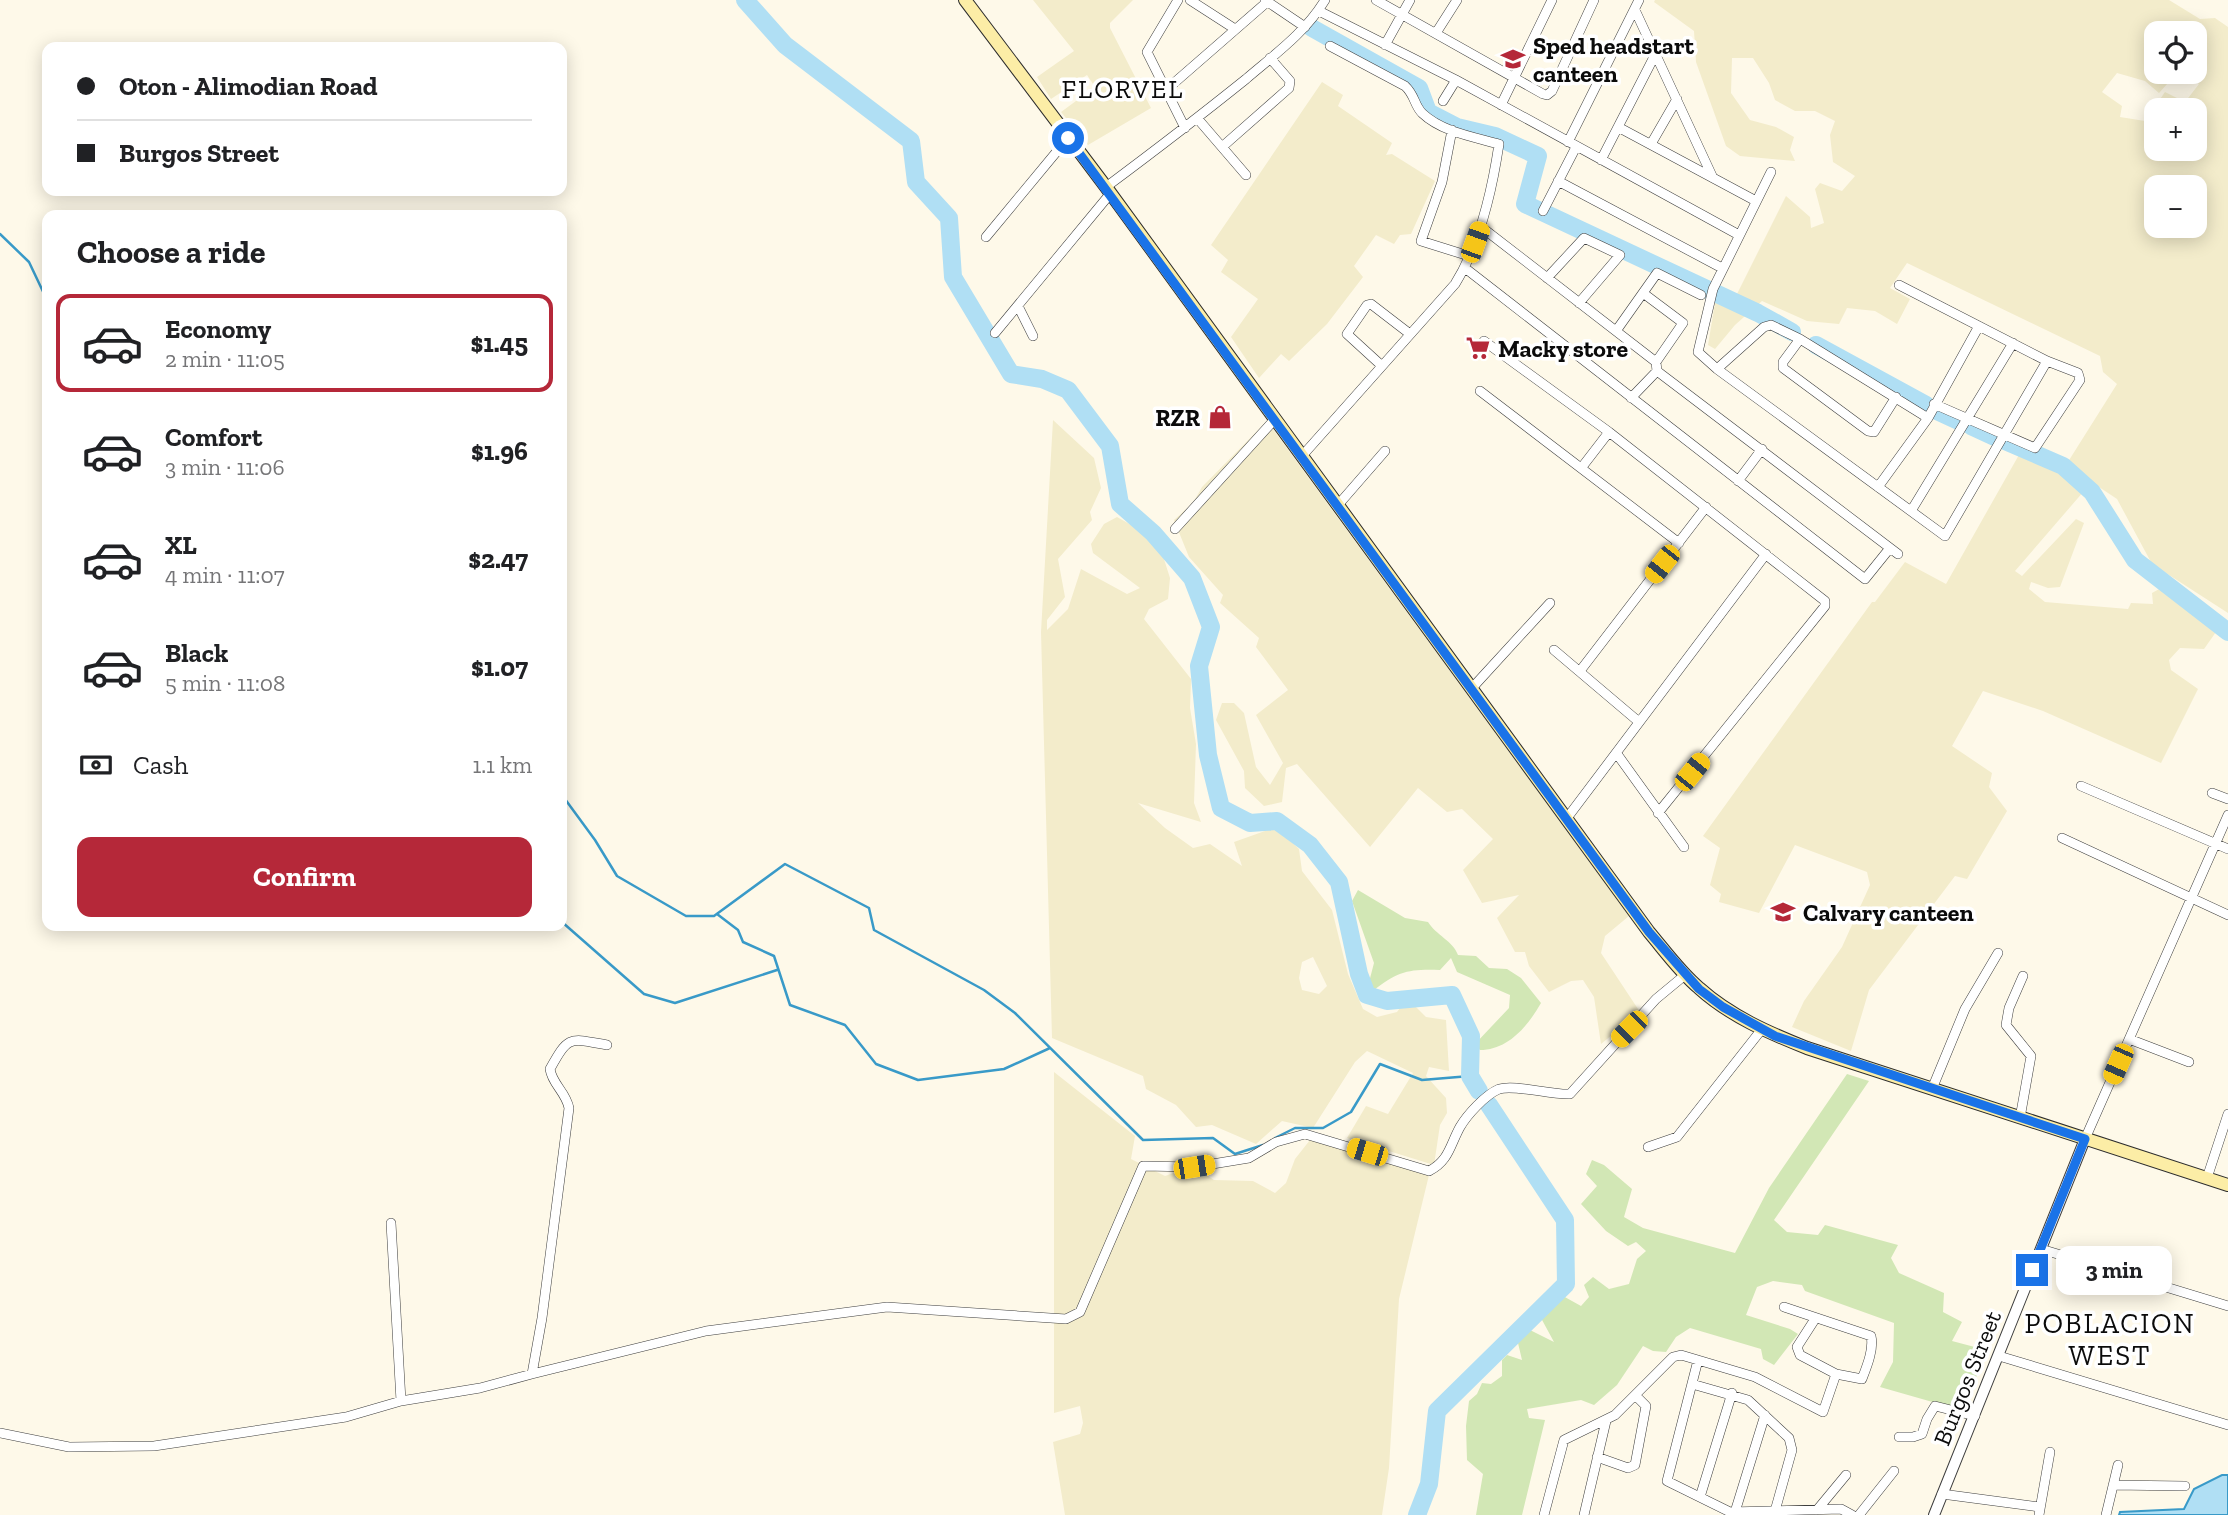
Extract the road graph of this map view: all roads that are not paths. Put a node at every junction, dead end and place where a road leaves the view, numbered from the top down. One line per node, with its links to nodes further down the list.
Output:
1 (965, 0): 32 (main road)
2 (1178, 0): 24 (street)
3 (1190, 0): 16 (street)
4 (1325, 0): 13 (street)
5 (1376, 0): 14 (street)
6 (1410, 0): 14 (street)
7 (1457, 0): 17 (street)
8 (1552, 0): 22 (street)
9 (1594, 0): 22 (street)
10 (1639, 0): 12 (street)
11 (1266, 1): 15 (street); 16 (street)
12 (1635, 10): 20 (street); 34 (street)
13 (1319, 11): 15 (street); 18 (street)
14 (1402, 13): 17 (street); 18 (street)
15 (1305, 27): 21 (street)
16 (1235, 29): 24 (street)
17 (1436, 33): 22 (street)
18 (1385, 44): 23 (street)
19 (1330, 46): 31 (street)
20 (1656, 53): 25 (street); 29 (street)
21 (1270, 58): 28 (street); 35 (street)
22 (1514, 78): 27 (street)
23 (1456, 80): 26 (street); 27 (street)
24 (1166, 90): 30 (street)
25 (1677, 99): 33 (street); 39 (street)
26 (1443, 101)
27 (1501, 105): 34 (street)
28 (1197, 118): 30 (street); 35 (street)
29 (1619, 127): 33 (street); 36 (street)
30 (1185, 128): 41 (street)
31 (1452, 130): 44 (street); 47 (street)
32 (1068, 138): 41 (main road); 46 (street)
33 (1651, 144): 39 (street)
34 (1572, 145): 36 (street); 40 (street)
35 (1222, 147): 38 (street)
36 (1601, 160): 45 (street)
37 (1771, 172): 42 (street)
38 (1246, 175)
39 (1713, 178): 42 (street)
40 (1558, 181): 43 (street); 49 (street)
41 (1108, 191): 55 (street); 73 (main road)
42 (1756, 201): 45 (street)
43 (1542, 211)
44 (1480, 226): 47 (street); 50 (street)
45 (1739, 235): 49 (street)
46 (986, 237)
47 (1469, 256): 48 (street)
48 (1465, 268): 59 (street); 70 (street)
49 (1722, 268): 53 (street)
50 (1547, 278): 54 (street); 54 (street)
51 (1899, 285): 56 (street)
52 (1643, 293): 53 (street); 57 (street); 66 (street)
53 (1708, 294): 67 (street)
54 (1580, 303): 57 (street)
55 (1018, 306): 58 (street); 60 (street)
56 (1979, 326): 63 (street); 71 (street)
57 (1616, 331): 66 (street)
58 (995, 333)
59 (1410, 334): 65 (street); 65 (street)
60 (1033, 336)
61 (1800, 339): 67 (street); 69 (street); 69 (street)
62 (1484, 341): 75 (street)
63 (2014, 344): 64 (street); 74 (street)
64 (2047, 361): 76 (street); 76 (street)
65 (1382, 366): 79 (street)
66 (1657, 367): 70 (street); 77 (street)
67 (1717, 369): 82 (street)
68 (1480, 391): 80 (street)
69 (1896, 397): 72 (street)
70 (1631, 398): 81 (street)
71 (1934, 404): 72 (street); 74 (street)
72 (1928, 418): 82 (street)
73 (1275, 419): 79 (main road); 86 (street)
74 (1969, 420): 76 (street); 85 (street)
75 (1609, 432): 80 (street); 84 (street)
76 (2004, 435): 85 (street)
77 (1762, 449): 81 (street); 81 (street)
78 (1385, 451): 83 (street)
79 (1302, 456): 83 (main road)
80 (1581, 467): 87 (street)
81 (1738, 481)
82 (1878, 487): 85 (street)
83 (1338, 505): 92 (main road)
84 (1706, 507): 87 (street); 88 (street)
85 (1911, 511)
86 (1175, 529)
87 (1679, 542): 91 (street)
88 (1766, 554): 93 (street); 98 (street)
89 (1550, 603): 92 (street)
90 (1553, 650): 91 (street)
91 (1580, 671): 93 (street)
92 (1473, 687): 100 (main road)
93 (1639, 722): 94 (street)
94 (1617, 754): 98 (street); 100 (street)
95 (2081, 786): 102 (street)
96 (2212, 793): 97 (street)
97 (2228, 799)
98 (1658, 813): 103 (street)
99 (2228, 815): 102 (street)
100 (1567, 818): 108 (main road)
101 (2062, 838): 105 (street)
102 (2215, 844): 104 (street); 105 (street)
103 (1684, 847)
104 (2228, 849)
105 (2191, 899): 106 (street); 111 (street)
106 (2228, 915)
107 (1998, 953): 114 (street)
108 (1685, 975): 110 (main road); 128 (street)
109 (2023, 976): 116 (street)
110 (1762, 1029): 114 (main road); 118 (street)
111 (2129, 1039): 113 (street); 117 (street)
112 (607, 1045): 128 (street)
113 (2189, 1062)
114 (1932, 1089): 116 (main road)
115 (2228, 1114): 119 (street)
116 (2020, 1118): 117 (main road)
117 (2085, 1139): 119 (main road); 122 (street, Burgos Street)
118 (1648, 1147)
119 (2207, 1178): 120 (main road)
120 (2228, 1185)
121 (391, 1223): 133 (street)
122 (2040, 1249): 123 (street); 126 (street, Burgos Street)
123 (2228, 1306)
124 (1784, 1307): 125 (street)
125 (1815, 1319): 129 (street); 129 (street)
126 (1999, 1356): 135 (street, Burgos Street); 137 (street)
127 (1698, 1360): 129 (street); 130 (street); 132 (street)
128 (532, 1374): 133 (street)
129 (1836, 1374)
130 (1692, 1384): 131 (street); 148 (street)
131 (1732, 1394): 134 (street); 148 (street)
132 (1635, 1395): 136 (street); 141 (street)
133 (401, 1401): 138 (street)
134 (1765, 1415): 150 (street); 152 (street)
135 (1975, 1416): 139 (street); 147 (street, Burgos Street)
136 (1606, 1421): 141 (street); 153 (street)
137 (2228, 1425)
138 (0, 1433)
139 (1899, 1437)
140 (2050, 1452): 151 (street)
141 (1597, 1457): 154 (street)
142 (2118, 1465): 145 (street)
143 (1894, 1471): 156 (street)
144 (1846, 1475): 149 (street)
145 (2113, 1485): 146 (street); 158 (street)
146 (2185, 1486)
147 (1942, 1494): 151 (street); 157 (street, Burgos Street)
148 (1700, 1497): 152 (street)
149 (1817, 1510): 150 (street); 155 (street)
150 (1775, 1511): 152 (street)
151 (2039, 1511)
152 (1735, 1512)
153 (1544, 1515)
154 (1584, 1515)
155 (1852, 1515)
156 (1859, 1515)
157 (1934, 1515)
158 (2106, 1515)

